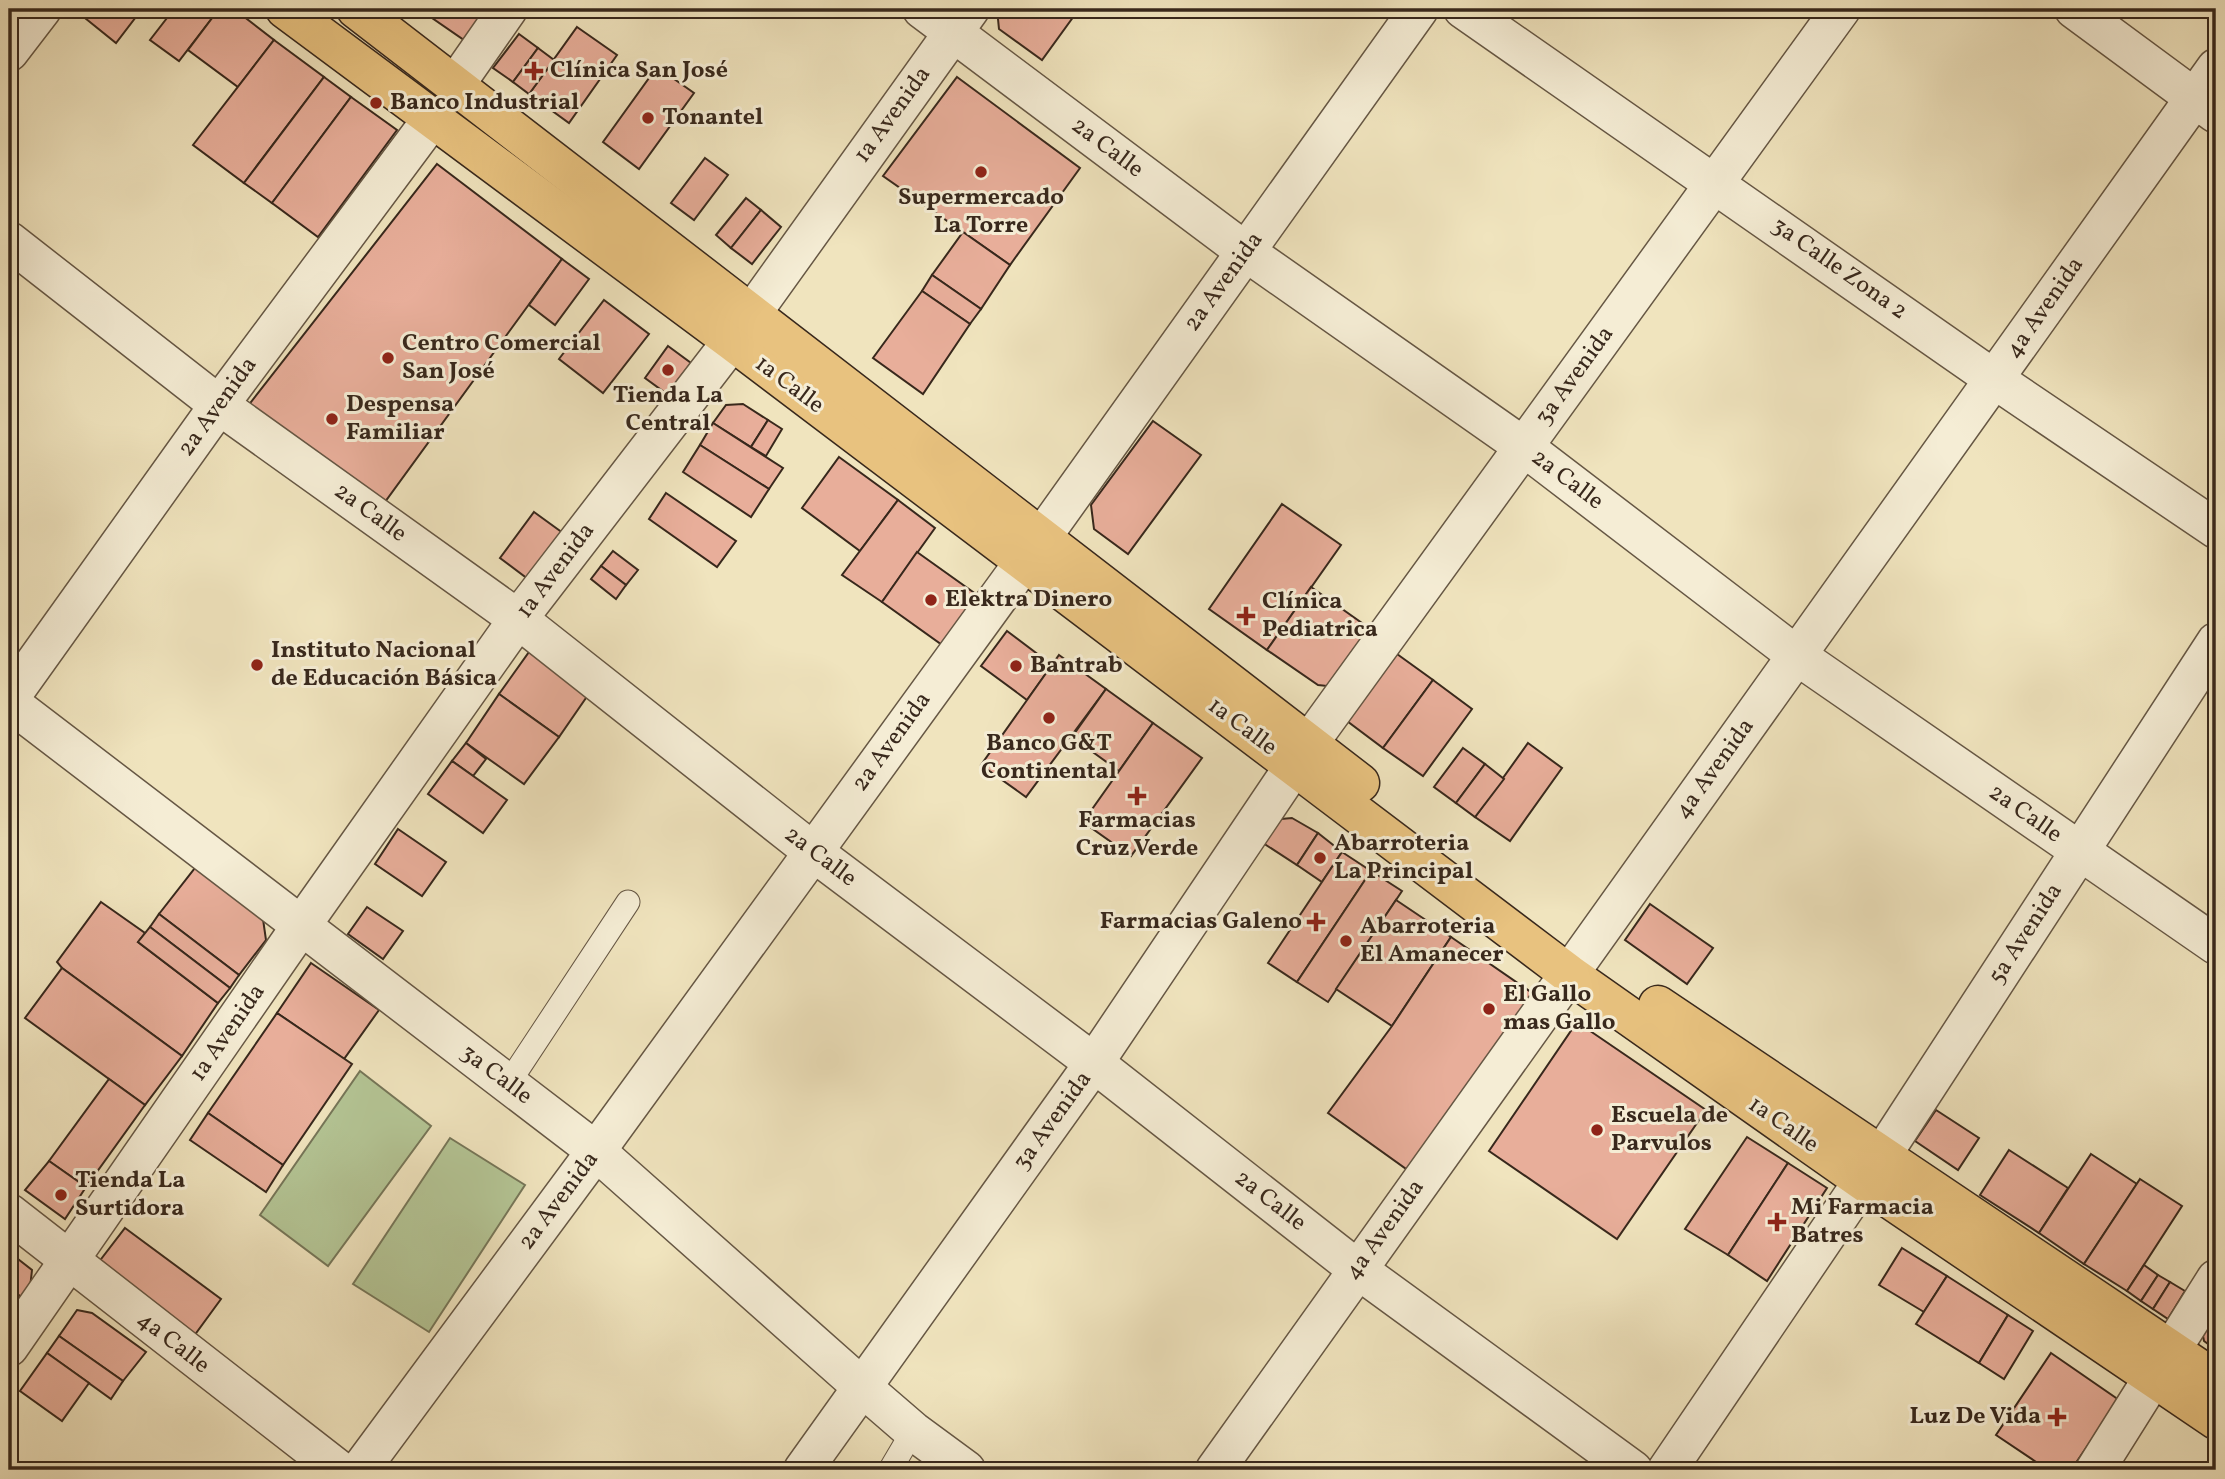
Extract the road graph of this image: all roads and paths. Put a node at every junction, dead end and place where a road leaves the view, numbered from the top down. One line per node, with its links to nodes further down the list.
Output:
1 (43, 9): 11 (street)
2 (285, 9): 15 (main road, 1a Calle)
3 (356, 9): 13 (main road, 1a Calle)
4 (508, 9): 13 (street)
5 (922, 9): 10 (street, 2a Calle)
6 (1419, 9): 18 (street, 2a Avenida)
7 (1463, 9): 16 (street, 3a Calle Zona 2)
8 (1841, 9): 16 (street, 3a Avenida)
9 (2074, 9): 14 (street)
10 (961, 21): 18 (street, 2a Calle); 19 (street, 1a Avenida)
11 (9, 52)
12 (2216, 68): 14 (street, 4a Avenida)
13 (455, 85): 19 (main road, 1a Calle)
14 (2205, 106): 20 (street, 4a Avenida)
15 (432, 119): 19 (main road, 1a Calle); 21 (street, 2a Avenida)
16 (1715, 183): 20 (street, 3a Calle Zona 2); 22 (street, 3a Avenida)
17 (9, 241): 21 (street, 2a Calle)
18 (1245, 251): 22 (street, 2a Calle); 24 (street, 2a Avenida)
19 (741, 327): 24 (main road, 1a Calle); 25 (street, 1a Avenida)
20 (1994, 379): 23 (street, 3a Calle Zona 2); 27 (street, 4a Avenida)
21 (219, 405): 25 (street, 2a Calle); 28 (street, 2a Avenida)
22 (1524, 447): 27 (street, 2a Calle); 29 (street, 3a Avenida)
23 (2216, 529)
24 (1032, 550): 29 (main road, 1a Calle); 30 (street, 2a Avenida)
25 (518, 619): 30 (street, 2a Calle); 33 (street, 1a Avenida)
26 (2216, 642): 31 (street, 5a Avenida)
27 (1796, 655): 31 (street, 2a Calle); 35 (street, 4a Avenida)
28 (9, 700): 33 (street, 3a Calle)
29 (1302, 755): 35 (main road, 1a Calle); 36 (street, 3a Avenida)
30 (812, 851): 36 (street, 2a Calle); 38 (street, 2a Avenida)
31 (2079, 852): 34 (street, 2a Calle); 39 (street, 5a Avenida)
32 (628, 902): 37 (lane)
33 (301, 926): 37 (street, 3a Calle); 41 (street, 1a Avenida)
34 (2216, 946)
35 (1576, 964): 39 (main road, 1a Calle); 42 (street, 4a Avenida)
36 (1094, 1063): 42 (street, 2a Calle); 47 (street, 3a Avenida)
37 (508, 1084): 38 (street, 3a Calle)
38 (596, 1151): 47 (street, 3a Calle); 51 (street, 2a Avenida)
39 (1873, 1168): 45 (main road, 1a Calle); 57 (street, 5a Avenida)
40 (9, 1213): 41 (street, 4a Calle)
41 (69, 1263): 44 (street, 1a Avenida); 50 (street, 4a Calle)
42 (1357, 1269): 55 (street, 4a Avenida); 56 (street, 2a Calle)
43 (2216, 1279): 45 (street)
44 (9, 1348)
45 (2163, 1363): 46 (main road, 1a Calle); 48 (main road, 1a Calle); 58 (street)
46 (2216, 1380)
47 (862, 1387): 49 (street, 3a Calle); 52 (street, 3a Avenida)
48 (2216, 1420)
49 (913, 1431): 53 (lane); 54 (street, 3a Calle)
50 (339, 1470)
51 (359, 1470)
52 (803, 1470)
53 (890, 1470)
54 (966, 1470)
55 (1214, 1470)
56 (1633, 1470)
57 (1667, 1470)
58 (2095, 1470)

